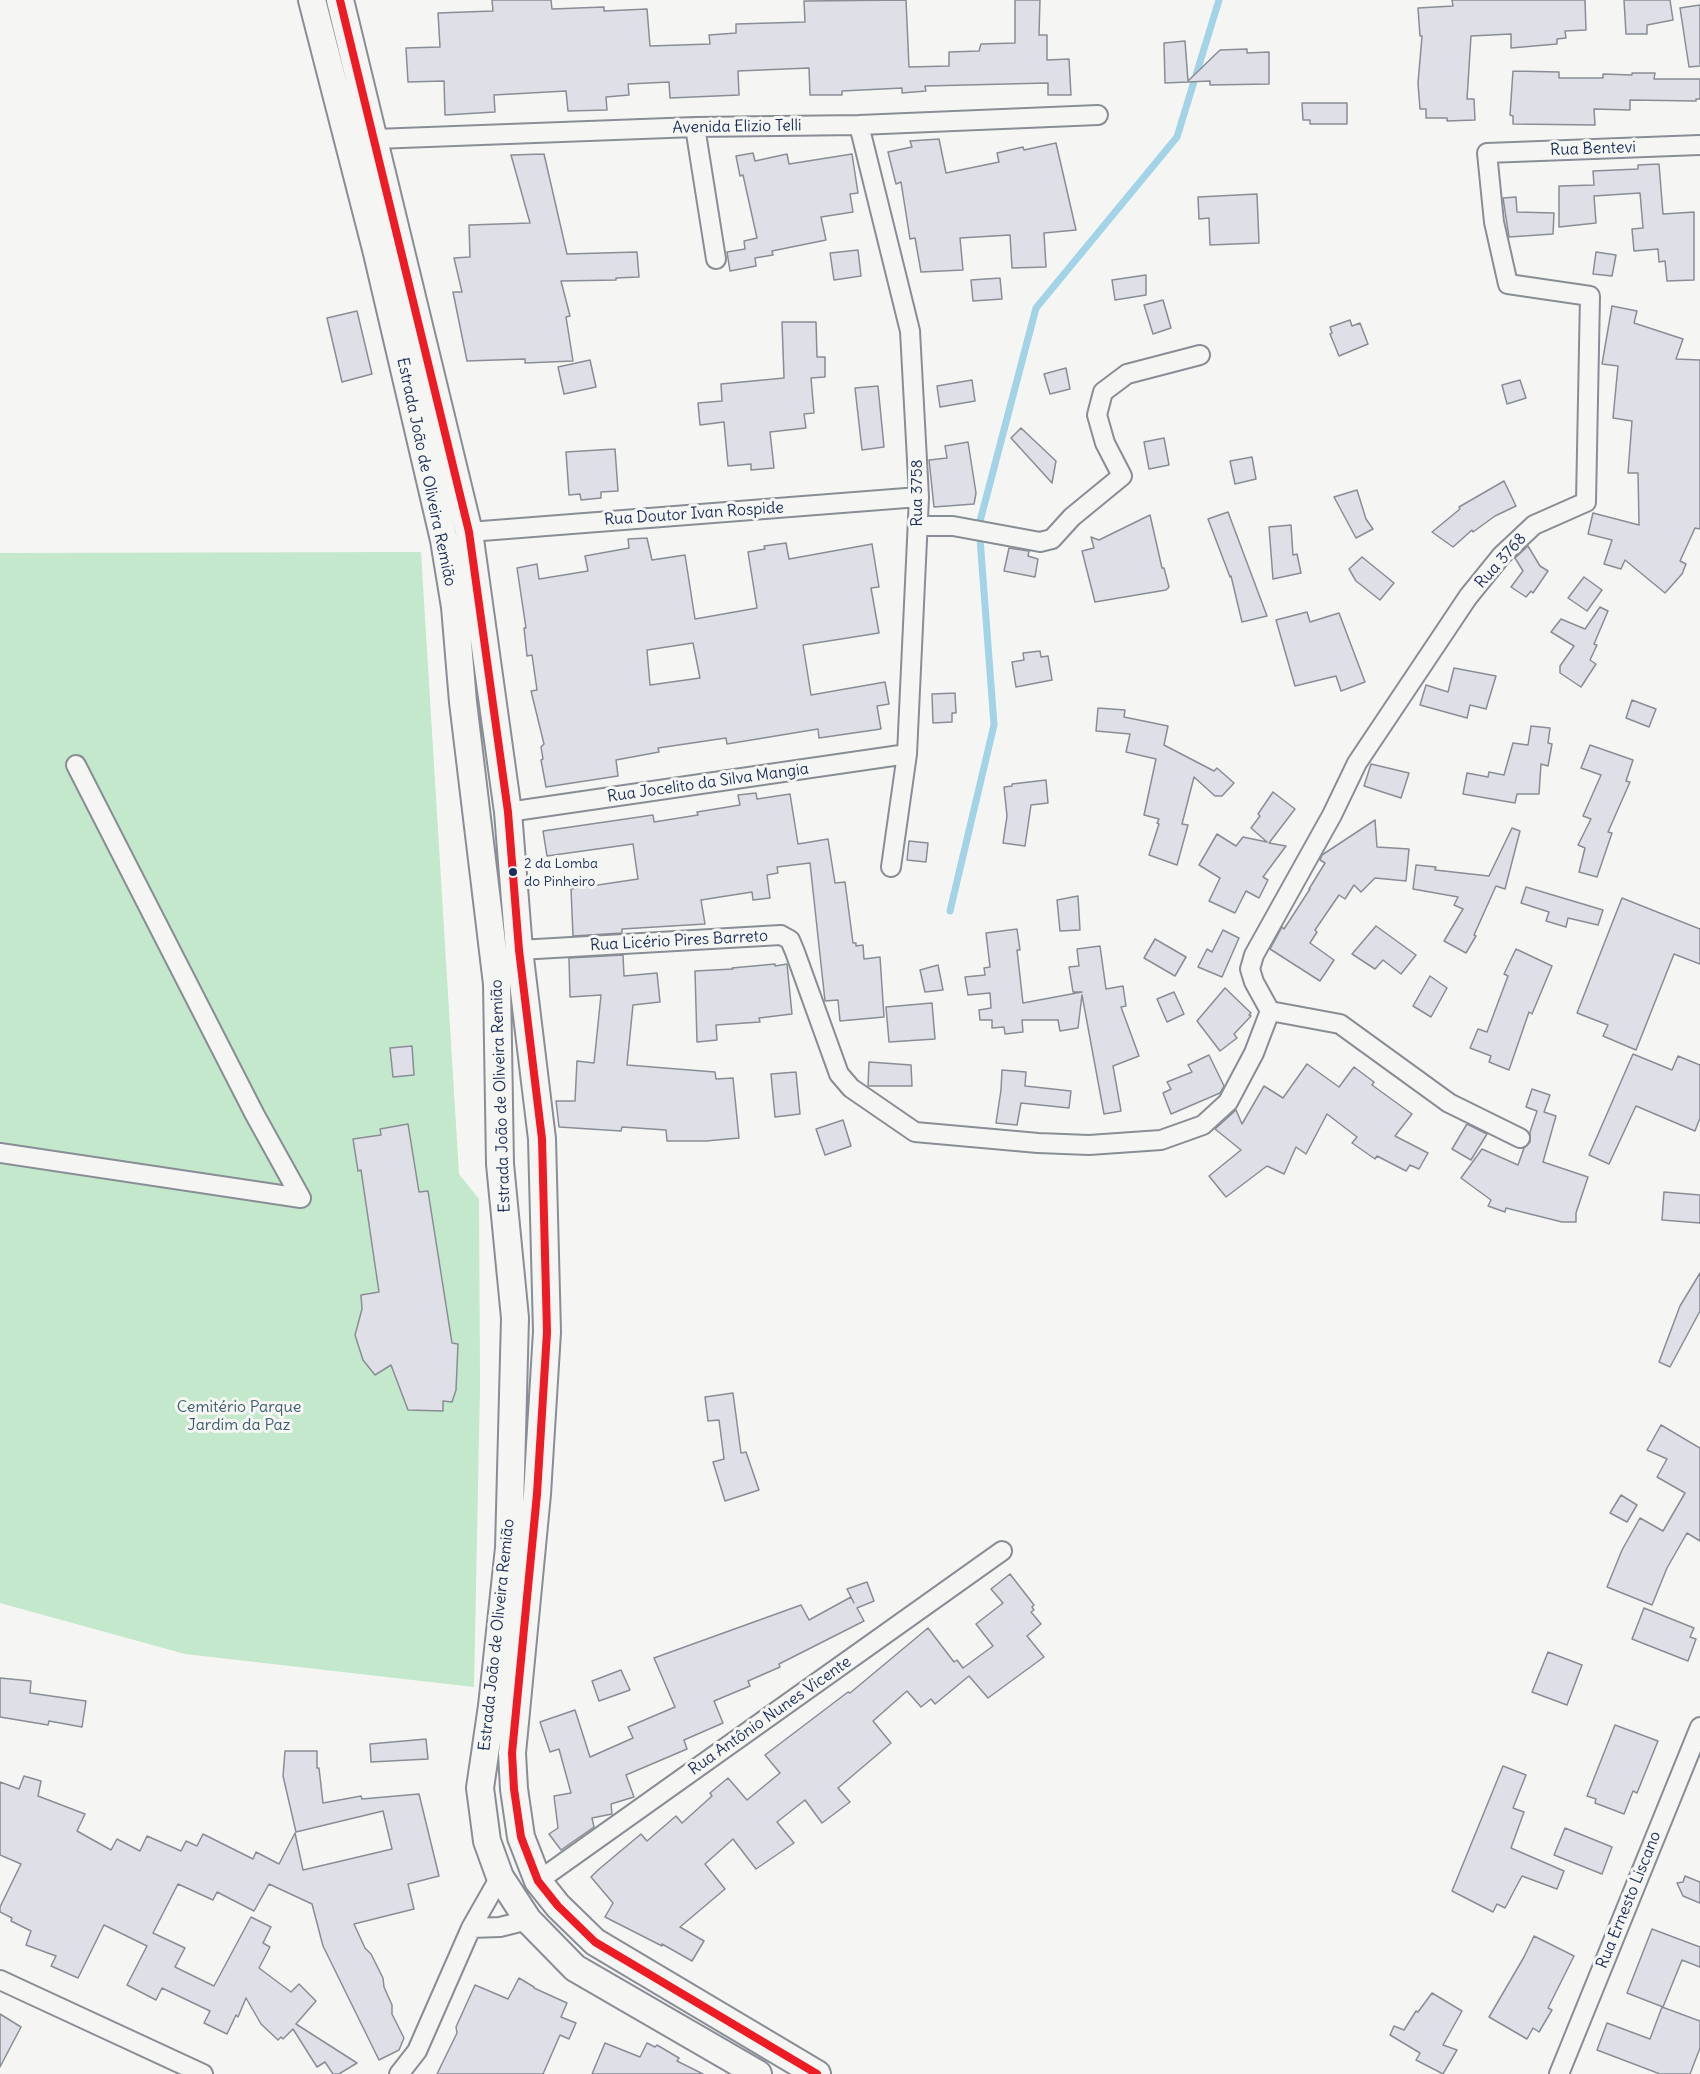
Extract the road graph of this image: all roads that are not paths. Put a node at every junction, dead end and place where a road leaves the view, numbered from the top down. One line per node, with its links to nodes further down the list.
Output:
1 (312, 0): 20 (main road, Estrada João de Oliveira Remião)
2 (340, 0): 6 (main road, Estrada João de Oliveira Remião)
3 (1098, 115): 4 (street, Avenida Elizio Telli)
4 (859, 125): 5 (street, Avenida Elizio Telli); 11 (street, Rua 3758)
5 (695, 128): 6 (street, Avenida Elizio Telli); 9 (street)
6 (375, 139): 13 (main road, Estrada João de Oliveira Remião)
7 (1700, 146): 8 (street, Rua Bentevi)
8 (1487, 153): 19 (street, Rua 3768)
9 (716, 259)
10 (1200, 355): 12 (street)
11 (920, 497): 12 (street, Rua 3758); 13 (street, Rua Doutor Ivan Rospide)
12 (918, 526): 14 (street, Rua 3758)
13 (469, 532): 16 (main road, Estrada João de Oliveira Remião)
14 (907, 754): 16 (street, Rua Jocelito da Silva Mangia); 17 (street, Rua 3758)
15 (76, 765): 23 (street)
16 (508, 813): 18 (main road, Estrada João de Oliveira Remião)
17 (891, 867)
18 (519, 950): 19 (street, Rua Licério Pires Barreto); 21 (main road, Estrada João de Oliveira Remião)
19 (1270, 1011): 22 (street)
20 (500, 1136): 21 (main road); 24 (main road, Estrada João de Oliveira Remião)
21 (542, 1138): 25 (main road, Estrada João de Oliveira Remião)
22 (1520, 1138)
23 (0, 1153)
24 (503, 1192): 25 (main road); 28 (main road, Estrada João de Oliveira Remião)
25 (543, 1192): 29 (main road, Estrada João de Oliveira Remião)
26 (1002, 1551): 29 (street, Rua Antônio Nunes Vicente)
27 (1700, 1727): 39 (street, Rua Ernesto Liscano)
28 (500, 1877): 30 (main road, Estrada João de Oliveira Remião); 31 (street)
29 (538, 1881): 33 (main road, Estrada João de Oliveira Remião)
30 (528, 1920): 31 (street); 34 (main road, Estrada João de Oliveira Remião)
31 (471, 1928): 36 (street)
32 (0, 1980): 35 (street)
33 (748, 2034): 34 (main road); 38 (main road, Estrada João de Oliveira Remião)
34 (732, 2068): 37 (main road, Estrada João de Oliveira Remião)
35 (203, 2074)
36 (399, 2074)
37 (758, 2074)
38 (817, 2074)
39 (1559, 2074)

